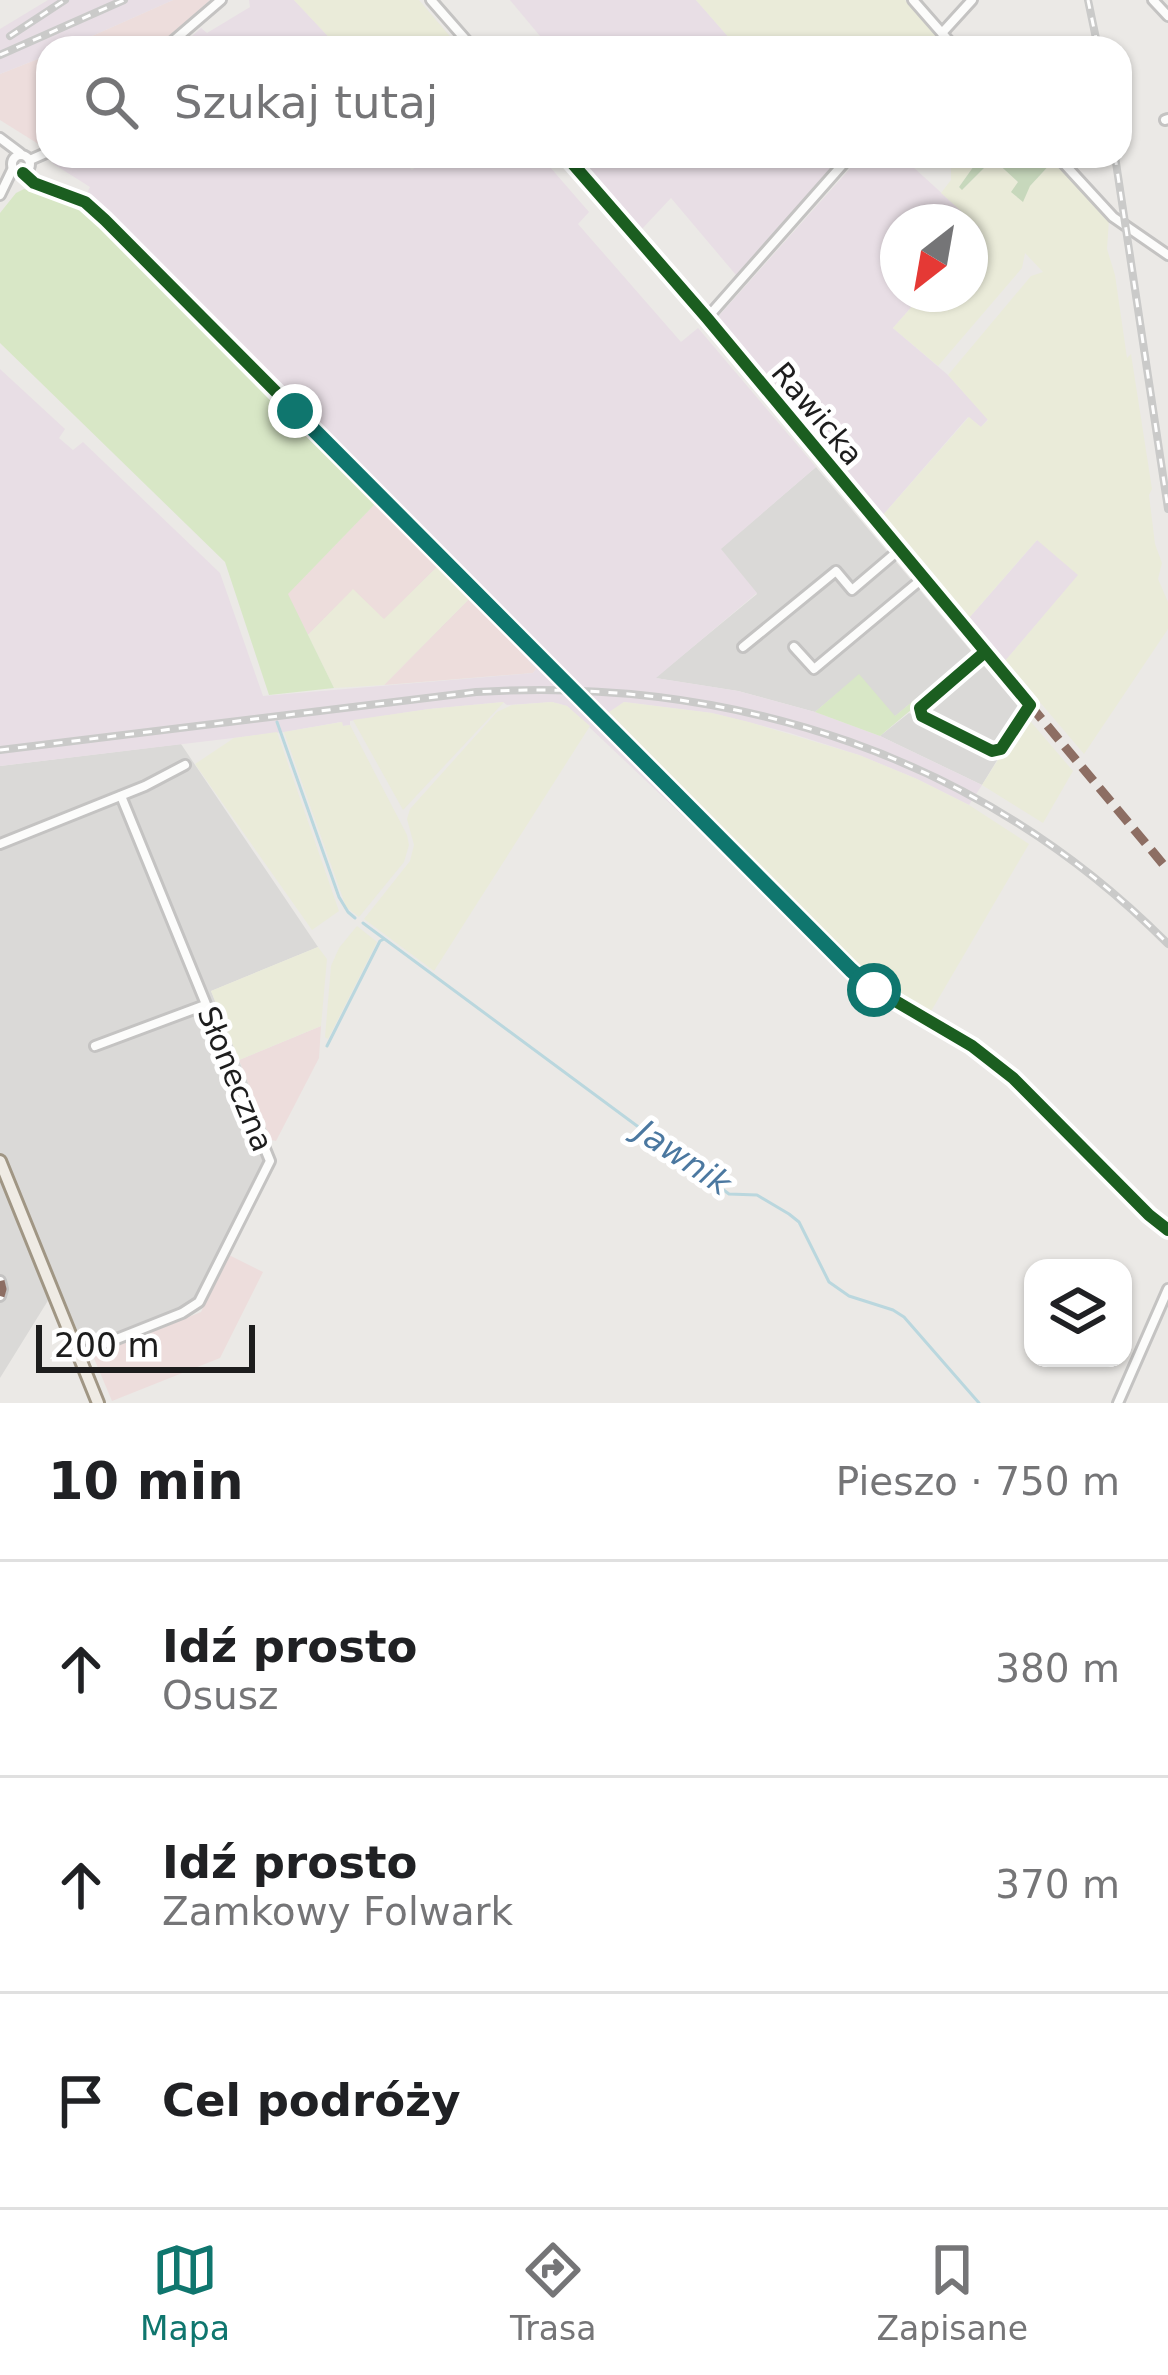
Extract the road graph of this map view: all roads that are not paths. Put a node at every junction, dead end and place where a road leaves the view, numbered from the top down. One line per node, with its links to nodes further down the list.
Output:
1 (221, 0): 8 (street)
2 (431, 0): 9 (street)
3 (914, 0): 7 (street)
4 (971, 0): 7 (street)
5 (1153, 0): 6 (street)
6 (1168, 16)
7 (942, 33): 10 (street)
8 (179, 36)
9 (462, 36)
10 (944, 36)
11 (2, 139): 13 (street)
12 (36, 158): 13 (street)
13 (21, 165): 17 (street); 31 (street)
14 (576, 168): 19 (street, Rawicka)
15 (839, 168): 19 (street)
16 (1068, 168): 18 (street)
17 (1, 194)
18 (1168, 255)
19 (706, 318): 20 (street, Rawicka)
20 (899, 550): 21 (street, Rawicka); 22 (street)
21 (923, 578): 23 (street); 24 (street, Rawicka)
22 (743, 647)
23 (794, 647)
24 (985, 652): 24 (street, Rawicka)
25 (185, 765): 26 (street)
26 (121, 796): 27 (street); 28 (street, Słoneczna)
27 (0, 844)
28 (205, 1005): 29 (street); 35 (street, Słoneczna)
29 (95, 1046)
30 (0, 1162): 35 (main road)
31 (1168, 1230)
32 (0, 1281): 34 (street)
33 (1168, 1289): 37 (street)
34 (0, 1296)
35 (79, 1354): 36 (main road)
36 (98, 1403)
37 (1118, 1403)

